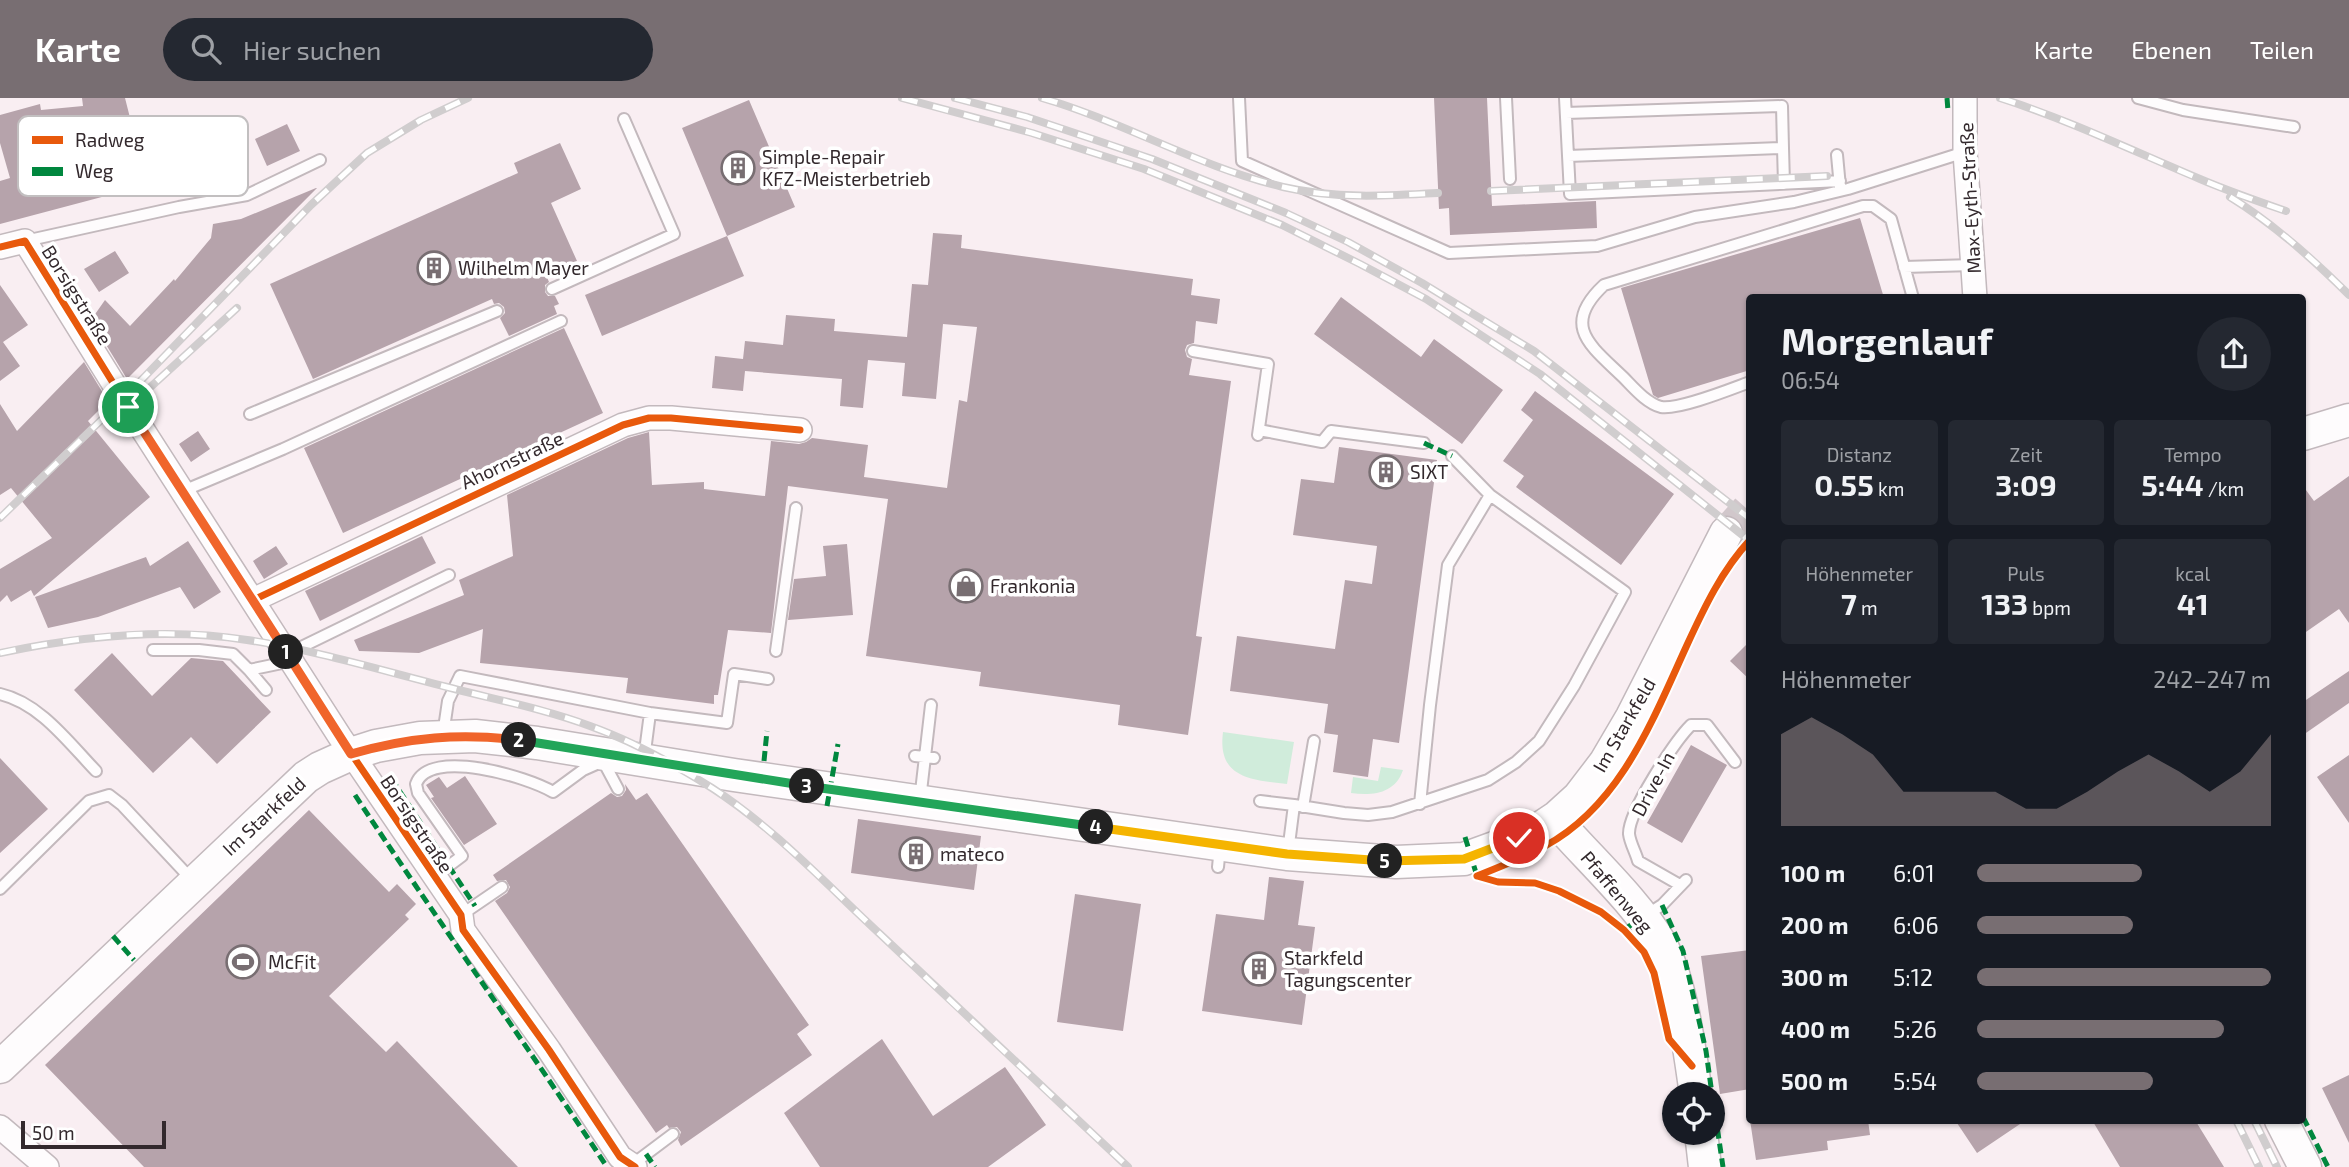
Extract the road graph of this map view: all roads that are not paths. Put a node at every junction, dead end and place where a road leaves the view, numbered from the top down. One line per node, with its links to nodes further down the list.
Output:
1 (1239, 98): 16 (lane)
2 (1506, 98): 14 (lane)
3 (1565, 98): 6 (lane)
4 (1965, 98): 10 (street, Max-Eyth-Straße)
5 (2138, 98): 8 (lane)
6 (1566, 113): 9 (lane); 12 (lane)
7 (624, 120): 23 (lane)
8 (2294, 127)
9 (1783, 148): 12 (lane); 15 (lane)
10 (1965, 152): 16 (lane); 21 (street, Max-Eyth-Straße)
11 (1837, 155): 16 (lane)
12 (1568, 156): 15 (lane)
13 (320, 160): 17 (lane)
14 (1510, 179)
15 (1784, 184): 16 (lane)
16 (1840, 186)
17 (248, 195)
18 (241, 196): 19 (lane)
19 (26, 241): 20 (street); 36 (street, Borsigstraße)
20 (0, 247)
21 (1973, 265): 22 (lane); 25 (street, Max-Eyth-Straße)
22 (1904, 267): 24 (lane); 29 (lane)
23 (552, 289)
24 (1912, 294)
25 (1975, 294)
26 (497, 311): 30 (lane)
27 (561, 321): 36 (lane)
28 (1192, 351): 34 (lane)
29 (1746, 383)
30 (250, 414)
31 (2349, 420): 33 (main road)
32 (800, 430): 41 (street, Ahornstraße)
33 (2306, 433)
34 (1424, 443)
35 (1452, 456): 37 (lane)
36 (183, 491): 41 (street, Borsigstraße)
37 (1490, 495): 61 (lane); 61 (lane)
38 (796, 508): 43 (lane)
39 (1726, 533): 63 (main road, Im Starkfeld)
40 (449, 575): 44 (lane)
41 (253, 600): 44 (street, Borsigstraße)
42 (153, 650): 45 (lane)
43 (776, 650)
44 (289, 657): 45 (lane); 53 (street, Borsigstraße)
45 (249, 670): 47 (lane)
46 (768, 679): 50 (lane)
47 (266, 690)
48 (0, 694): 57 (lane)
49 (932, 705): 60 (lane)
50 (650, 713): 51 (lane); 55 (lane)
51 (443, 736): 53 (main road, Im Starkfeld); 54 (main road, Im Starkfeld)
52 (1314, 741): 62 (lane)
53 (351, 754): 65 (street, Borsigstraße); 66 (main road, Im Starkfeld)
54 (603, 757): 55 (main road, Im Starkfeld); 58 (lane); 65 (lane)
55 (644, 760): 60 (main road, Im Starkfeld)
56 (1735, 762): 70 (lane, Drive-In)
57 (96, 771)
58 (618, 789)
59 (1260, 801): 62 (lane)
60 (920, 802): 64 (main road, Im Starkfeld)
61 (1420, 804): 62 (lane)
62 (1299, 806): 64 (lane)
63 (1557, 817): 64 (main road, Im Starkfeld); 70 (main road, Pfaffenweg)
64 (1287, 854)
65 (434, 877): 69 (street, Borsigstraße)
66 (193, 882): 68 (lane); 71 (main road, Im Starkfeld)
67 (502, 887): 69 (lane)
68 (0, 889)
69 (461, 915): 77 (street, Borsigstraße)
70 (1643, 917): 72 (main road, Pfaffenweg)
71 (0, 1067)
72 (1694, 1082)
73 (2283, 1124): 80 (main road)
74 (0, 1127): 78 (street)
75 (673, 1134): 77 (lane)
76 (1702, 1145): 79 (main road)
77 (634, 1166)
78 (47, 1167)
79 (1705, 1167)
80 (2305, 1167)

